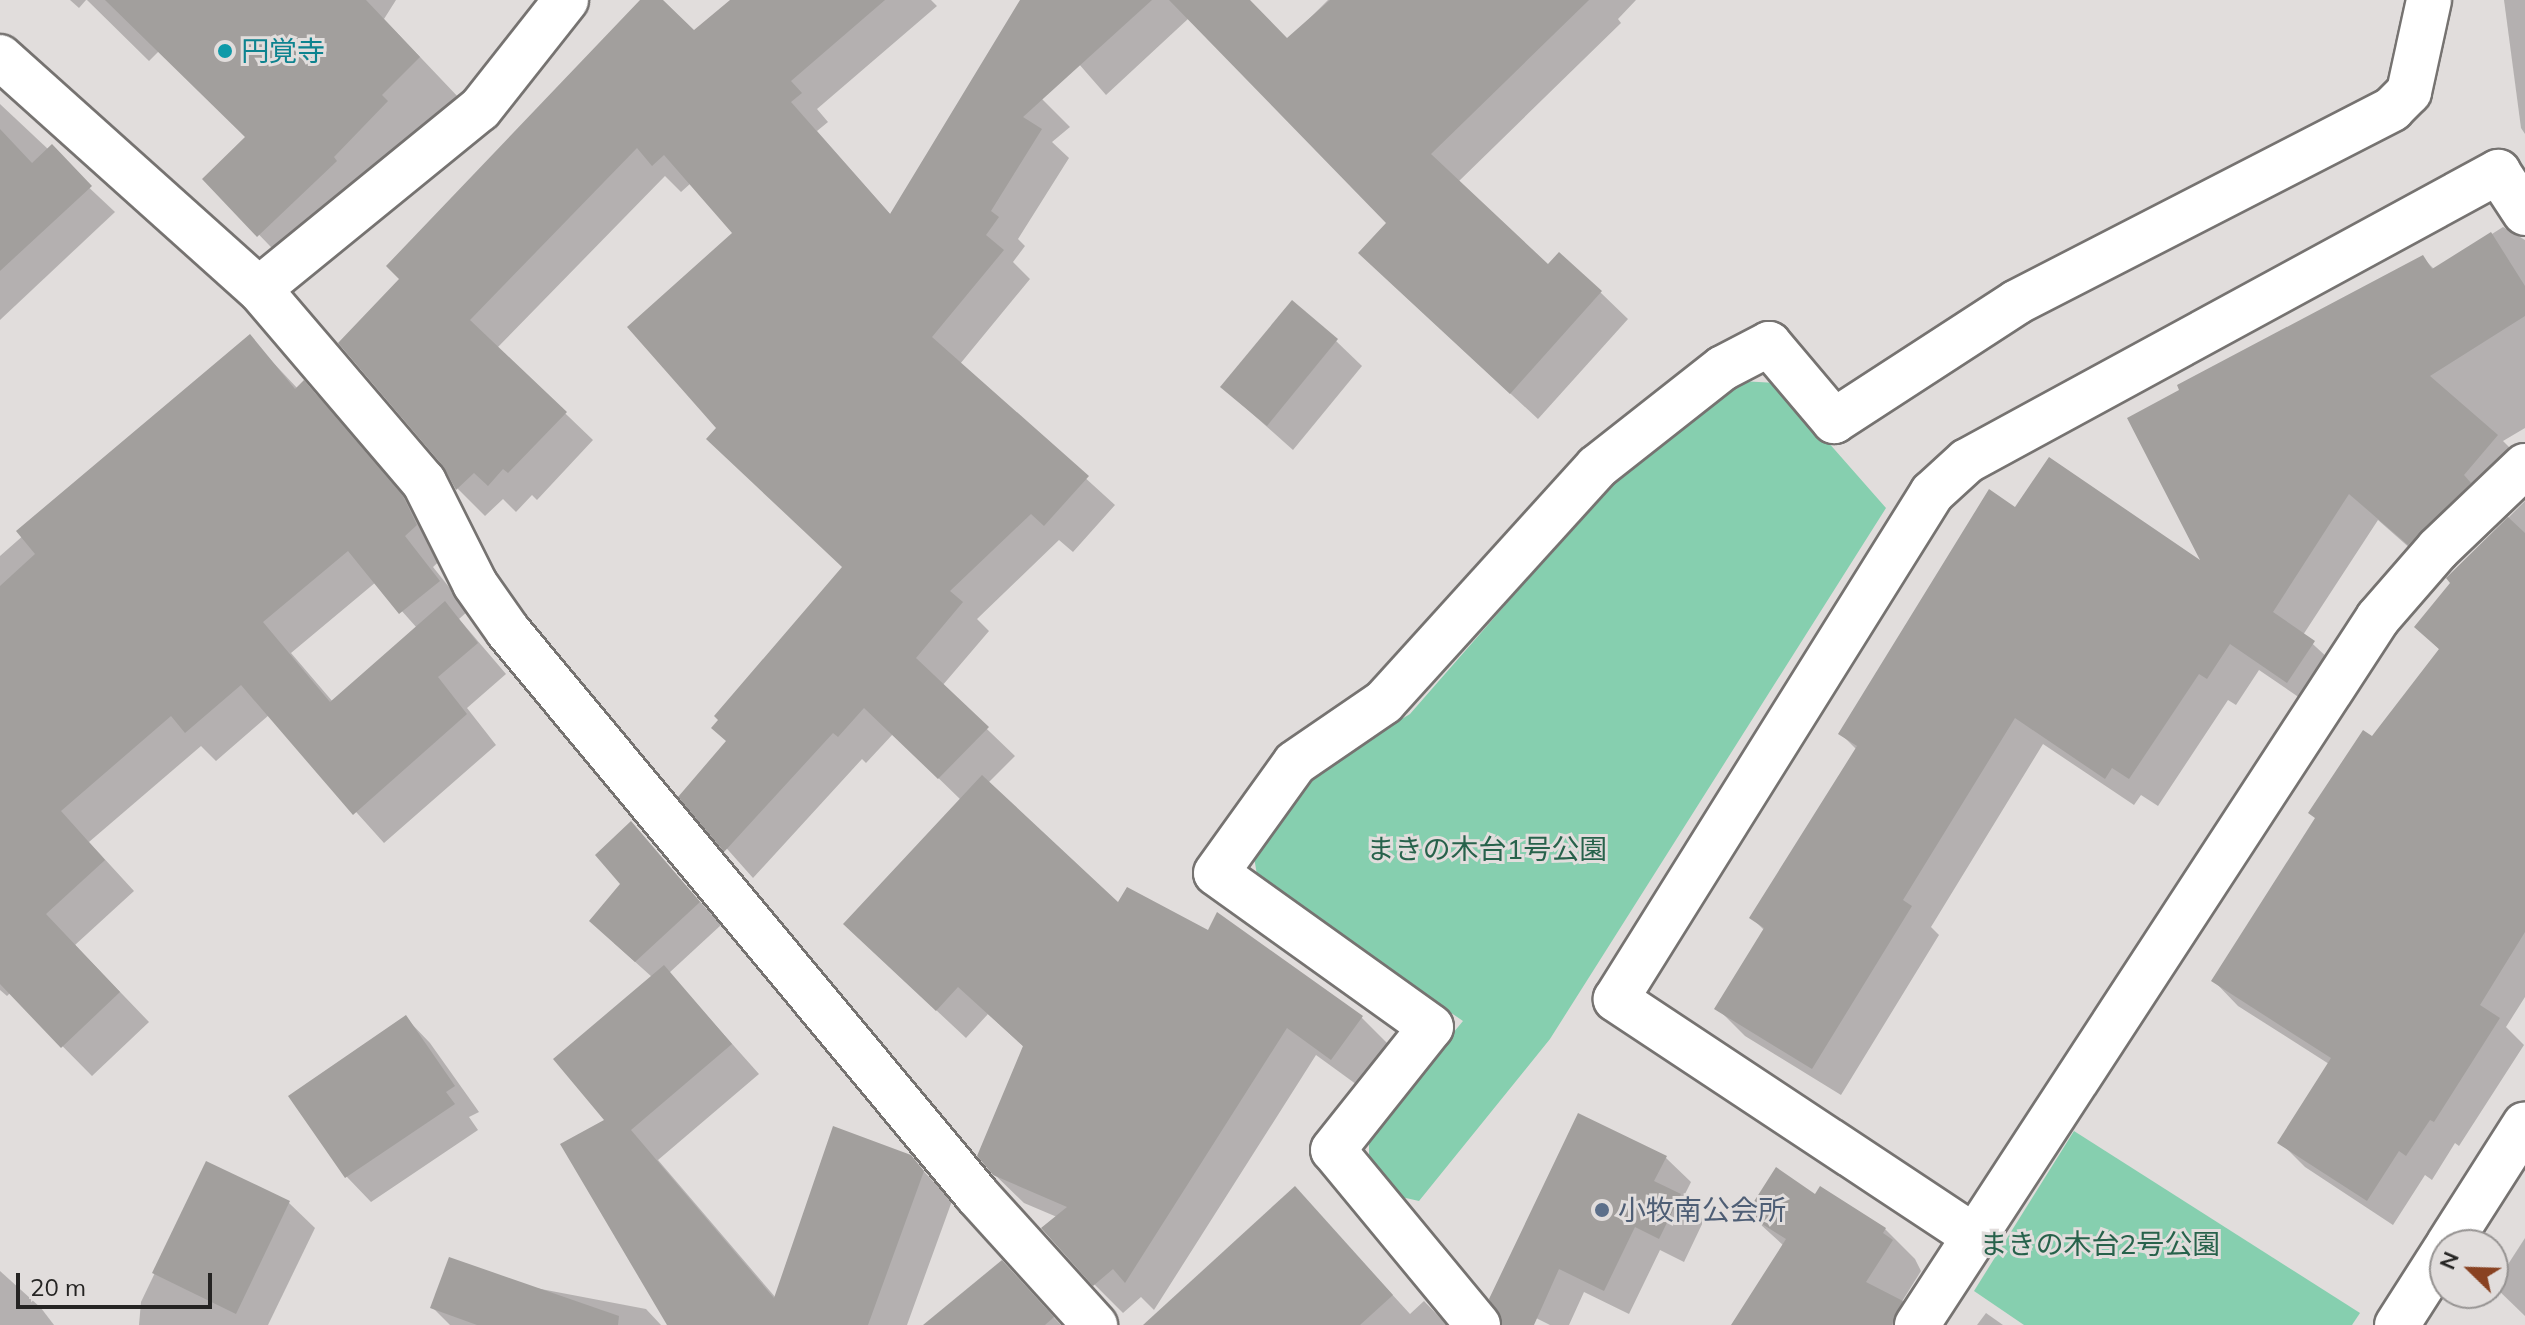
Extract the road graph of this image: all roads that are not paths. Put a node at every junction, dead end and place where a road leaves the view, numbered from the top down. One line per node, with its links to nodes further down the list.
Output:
1 (566, 0): 5 (street)
2 (2429, 0): 12 (street)
3 (0, 57): 5 (street)
4 (2525, 213): 9 (street)
5 (259, 289): 11 (street)
6 (2525, 466): 9 (street)
7 (2525, 1124): 8 (street)
8 (2458, 1229)
9 (1975, 1237): 13 (street)
10 (2429, 1275): 14 (street)
11 (1095, 1325)
12 (1478, 1325)
13 (1917, 1325)
14 (2397, 1325)

